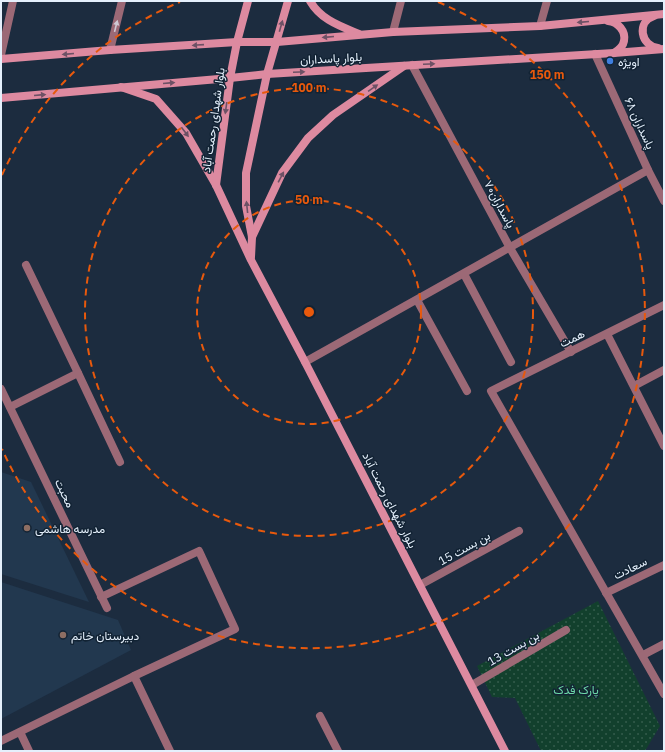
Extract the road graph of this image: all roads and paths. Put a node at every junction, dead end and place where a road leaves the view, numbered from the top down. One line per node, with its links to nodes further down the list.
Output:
1 (13, 1): 19 (street)
2 (122, 1): 16 (street, one-way to 2)
3 (248, 1): 13 (main road, بلوار شهدای رحمت آباد)
4 (288, 1): 14 (main road, one-way to 4)
5 (310, 1): 12 (main road)
6 (401, 1): 11 (street)
7 (547, 1): 10 (street)
8 (661, 14): 9 (main road, بلوار پاسداران); 15 (main road)
9 (604, 21): 10 (main road, بلوار پاسداران, one-way to 10); 18 (main road)
10 (540, 26): 11 (main road, بلوار پاسداران)
11 (394, 32): 12 (main road, بلوار پاسداران)
12 (360, 35): 14 (main road, بلوار پاسداران, one-way to 14)
13 (237, 42): 14 (main road, بلوار پاسداران); 16 (main road, بلوار پاسداران, one-way to 16); 23 (main road, بلوار شهدای رحمت آباد)
14 (277, 42): 22 (main road)
15 (663, 49): 18 (main road, بلوار پاسداران)
16 (110, 50): 20 (main road, بلوار پاسداران, one-way to 20)
17 (595, 54): 18 (main road, بلوار پاسداران); 21 (main road, بلوار پاسداران, one-way to 17); 26 (street, پاسداران ۶۸)
18 (614, 54)
19 (1, 55)
20 (1, 59)
21 (408, 65): 22 (main road, بلوار پاسداران, one-way to 21); 29 (main road, one-way to 21); 30 (street, پاسداران۷۰)
22 (267, 74): 23 (main road, بلوار پاسداران); 29 (main road, one-way to 22)
23 (230, 78): 24 (main road, بلوار پاسداران, one-way to 23); 27 (main road, بلوار شهدای رحمت آباد, one-way to 27)
24 (121, 87): 25 (main road, بلوار پاسداران, one-way to 24); 27 (main road, one-way to 27)
25 (1, 98)
26 (648, 170): 28 (street, پاسداران ۶۸); 30 (street)
27 (216, 185): 31 (main road, بلوار شهدای رحمت آباد)
28 (664, 201)
29 (252, 237): 31 (main road)
30 (510, 248): 33 (street); 37 (street, پاسداران۷۰)
31 (251, 260): 38 (main road, بلوار شهدای رحمت آباد)
32 (26, 265): 41 (street)
33 (464, 274): 34 (street); 39 (street)
34 (417, 300): 38 (street); 44 (street)
35 (664, 305): 36 (street, همت)
36 (607, 334): 37 (street, همت); 42 (street)
37 (571, 352): 51 (street, همت)
38 (305, 362): 50 (main road, بلوار شهدای رحمت آباد)
39 (511, 362)
40 (664, 370): 42 (street)
41 (78, 373): 45 (street); 47 (street)
42 (634, 386): 46 (street)
43 (1, 389): 45 (street, محبت)
44 (467, 391)
45 (10, 406): 52 (street, محبت)
46 (664, 446)
47 (120, 462)
48 (519, 531): 50 (street, بن بست 15)
49 (664, 564): 51 (street, سعادت)
50 (420, 585): 58 (main road, بلوار شهدای رحمت آباد)
51 (606, 593): 56 (street)
52 (101, 596): 53 (street, محبت); 57 (street)
53 (106, 608)
54 (566, 630): 58 (street, بن بست 13)
55 (664, 644): 56 (street)
56 (643, 655): 59 (street)
57 (134, 676): 61 (street); 64 (street)
58 (472, 685): 66 (main road, بلوار شهدای رحمت آباد)
59 (664, 694)
60 (320, 716): 65 (street)
61 (20, 732): 62 (street); 63 (street)
62 (1, 741)
63 (29, 751)
64 (170, 751)
65 (338, 751)
66 (506, 751)

